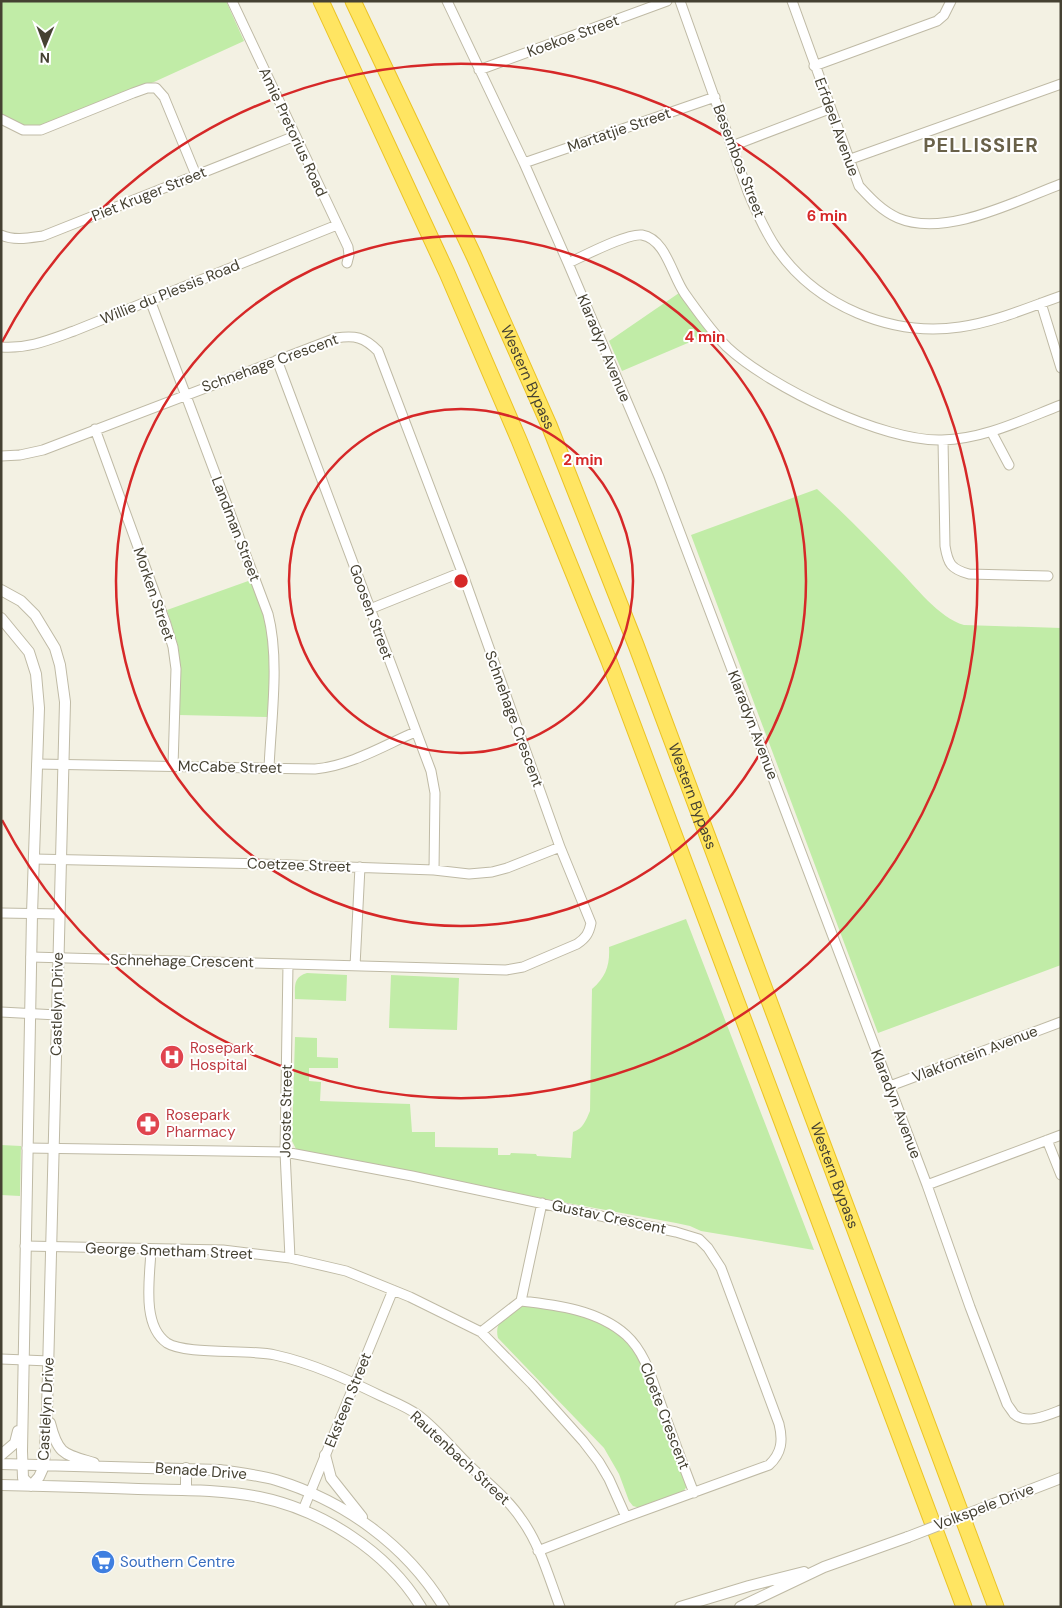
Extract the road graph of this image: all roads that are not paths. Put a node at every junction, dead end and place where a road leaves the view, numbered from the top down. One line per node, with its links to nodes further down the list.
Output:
1 (232, 1): 15 (street, Amie Pretorius Road)
2 (321, 1): 112 (highway, Western Bypass)
3 (354, 1): 113 (highway, Western Bypass)
4 (447, 1): 10 (street, Klaradyn Avenue)
5 (668, 1): 10 (street, Koekoe Street)
6 (680, 1): 12 (street, Besembos Street)
7 (792, 1): 9 (street, Erfdeel Avenue)
8 (951, 1): 9 (street)
9 (814, 66): 13 (street, Erfdeel Avenue)
10 (479, 70): 18 (street, Klaradyn Avenue)
11 (1061, 84): 17 (street)
12 (714, 97): 16 (street, Besembos Street); 18 (street, Martatjie Street)
13 (829, 109): 16 (street); 17 (street, Erfdeel Avenue)
14 (1, 119): 19 (street)
15 (295, 136): 19 (street, Piet Kruger Street); 21 (street, Amie Pretorius Road)
16 (732, 146): 27 (street, Besembos Street)
17 (848, 160): 20 (street, Erfdeel Avenue)
18 (524, 163): 24 (street, Klaradyn Avenue)
19 (196, 175): 22 (street, Piet Kruger Street)
20 (1061, 184)
21 (337, 225): 23 (street, Amie Pretorius Road); 26 (street, Willie du Plessis Road)
22 (1, 235)
23 (347, 263)
24 (568, 263): 35 (street); 64 (street, Klaradyn Avenue)
25 (1061, 296): 27 (street, Besembos Street)
26 (150, 300): 28 (street, Willie du Plessis Road); 31 (street, Landman Street)
27 (1041, 303): 30 (street)
28 (1, 347)
29 (277, 360): 31 (street, Schnehage Crescent); 38 (street, Schnehage Crescent); 41 (street, Goosen Street)
30 (1061, 368)
31 (185, 394): 33 (street, Schnehage Crescent); 47 (street, Landman Street)
32 (1061, 405): 34 (street)
33 (95, 429): 36 (street, Schnehage Crescent); 46 (street, Morken Street)
34 (992, 433): 35 (street); 37 (street)
35 (942, 440): 39 (street)
36 (1, 456)
37 (1008, 465)
38 (462, 572): 41 (street); 48 (street, Schnehage Crescent)
39 (1048, 576)
40 (1, 590): 45 (street, Castlelyn Drive)
41 (370, 609): 43 (street, Goosen Street)
42 (1, 618): 44 (street, Castlelyn Drive)
43 (415, 732): 47 (street, McCabe Street); 52 (street, Goosen Street)
44 (37, 764): 45 (street, McCabe Street); 49 (street, Castlelyn Drive)
45 (64, 764): 46 (street, McCabe Street); 50 (street, Castlelyn Drive)
46 (173, 766): 47 (street, McCabe Street)
47 (269, 768)
48 (560, 847): 52 (street, Coetzee Street); 59 (street, Schnehage Crescent)
49 (34, 859): 50 (street, Coetzee Street); 54 (street, Castlelyn Drive)
50 (60, 860): 51 (street, Coetzee Street); 55 (street, Castlelyn Drive)
51 (360, 867): 52 (street, Coetzee Street); 59 (street)
52 (434, 870)
53 (1, 913): 54 (street)
54 (32, 914): 55 (street); 56 (street, Castlelyn Drive)
55 (60, 914): 57 (street, Castlelyn Drive)
56 (31, 957): 57 (street, Schnehage Crescent); 61 (street, Castlelyn Drive)
57 (58, 958): 58 (street, Schnehage Crescent); 62 (street, Castlelyn Drive)
58 (288, 964): 59 (street, Schnehage Crescent); 69 (street, Jooste Street)
59 (355, 966)
60 (1, 1012): 61 (street)
61 (30, 1013): 62 (street); 67 (street, Castlelyn Drive)
62 (57, 1015): 68 (street, Castlelyn Drive)
63 (1061, 1022): 64 (street, Vlakfontein Avenue)
64 (890, 1086): 71 (street, Klaradyn Avenue)
65 (1061, 1135): 66 (street)
66 (1048, 1140): 70 (street); 71 (street)
67 (27, 1148): 68 (street, Gustav Crescent); 73 (street, Castlelyn Drive)
68 (54, 1148): 69 (street, Gustav Crescent); 74 (street, Castlelyn Drive)
69 (285, 1152): 72 (street, Gustav Crescent); 76 (street, Jooste Street)
70 (1061, 1175)
71 (927, 1185): 85 (street, Klaradyn Avenue)
72 (542, 1203): 78 (street); 99 (street, Gustav Crescent)
73 (25, 1246): 74 (street, George Smetham Street); 81 (street, Castlelyn Drive)
74 (52, 1246): 75 (street, George Smetham Street); 82 (street, Castlelyn Drive)
75 (151, 1250): 76 (street, George Smetham Street); 83 (street, Rautenbach Street)
76 (290, 1258): 77 (street, George Smetham Street)
77 (393, 1290): 79 (street, George Smetham Street); 83 (street, Eksteen Street)
78 (521, 1301): 79 (street); 99 (street, Cloete Crescent)
79 (481, 1332): 101 (street, George Smetham Street)
80 (1, 1359): 81 (street)
81 (23, 1360): 82 (street); 84 (street, Castlelyn Drive)
82 (49, 1360): 86 (street, Castlelyn Drive)
83 (355, 1384): 88 (street, Eksteen Street); 103 (street, Rautenbach Street)
84 (22, 1406): 87 (street); 90 (street, Castlelyn Drive)
85 (1061, 1410)
86 (47, 1411): 91 (street, Castlelyn Drive); 92 (street)
87 (1, 1455)
88 (325, 1455): 98 (street, Eksteen Street); 102 (street)
89 (1, 1464): 90 (street, Benade Drive)
90 (22, 1465): 91 (street, Benade Drive); 96 (street, Castlelyn Drive)
91 (44, 1466): 92 (street, Benade Drive); 96 (street, Castlelyn Drive)
92 (104, 1467): 93 (street, Benade Drive)
93 (186, 1468): 97 (street); 98 (street, Benade Drive)
94 (1061, 1478): 104 (street, Volkspele Drive, bridge)
95 (1, 1485): 96 (street, Benade Drive)
96 (31, 1486): 97 (street, Benade Drive)
97 (186, 1490): 100 (street, Benade Drive)
98 (310, 1492): 100 (street, Eksteen Street); 102 (street, Benade Drive)
99 (694, 1493): 101 (street, Gustav Crescent)
100 (303, 1510): 107 (street, Benade Drive)
101 (626, 1517): 103 (street, Gustav Crescent)
102 (368, 1524): 108 (street, Benade Drive)
103 (538, 1551): 109 (street, Rautenbach Street)
104 (824, 1567): 105 (street); 106 (street)
105 (749, 1586): 106 (street); 110 (street)
106 (754, 1601): 111 (street)
107 (421, 1607)
108 (444, 1607)
109 (560, 1607)
110 (680, 1607)
111 (740, 1607)
112 (964, 1607)
113 (996, 1607)

